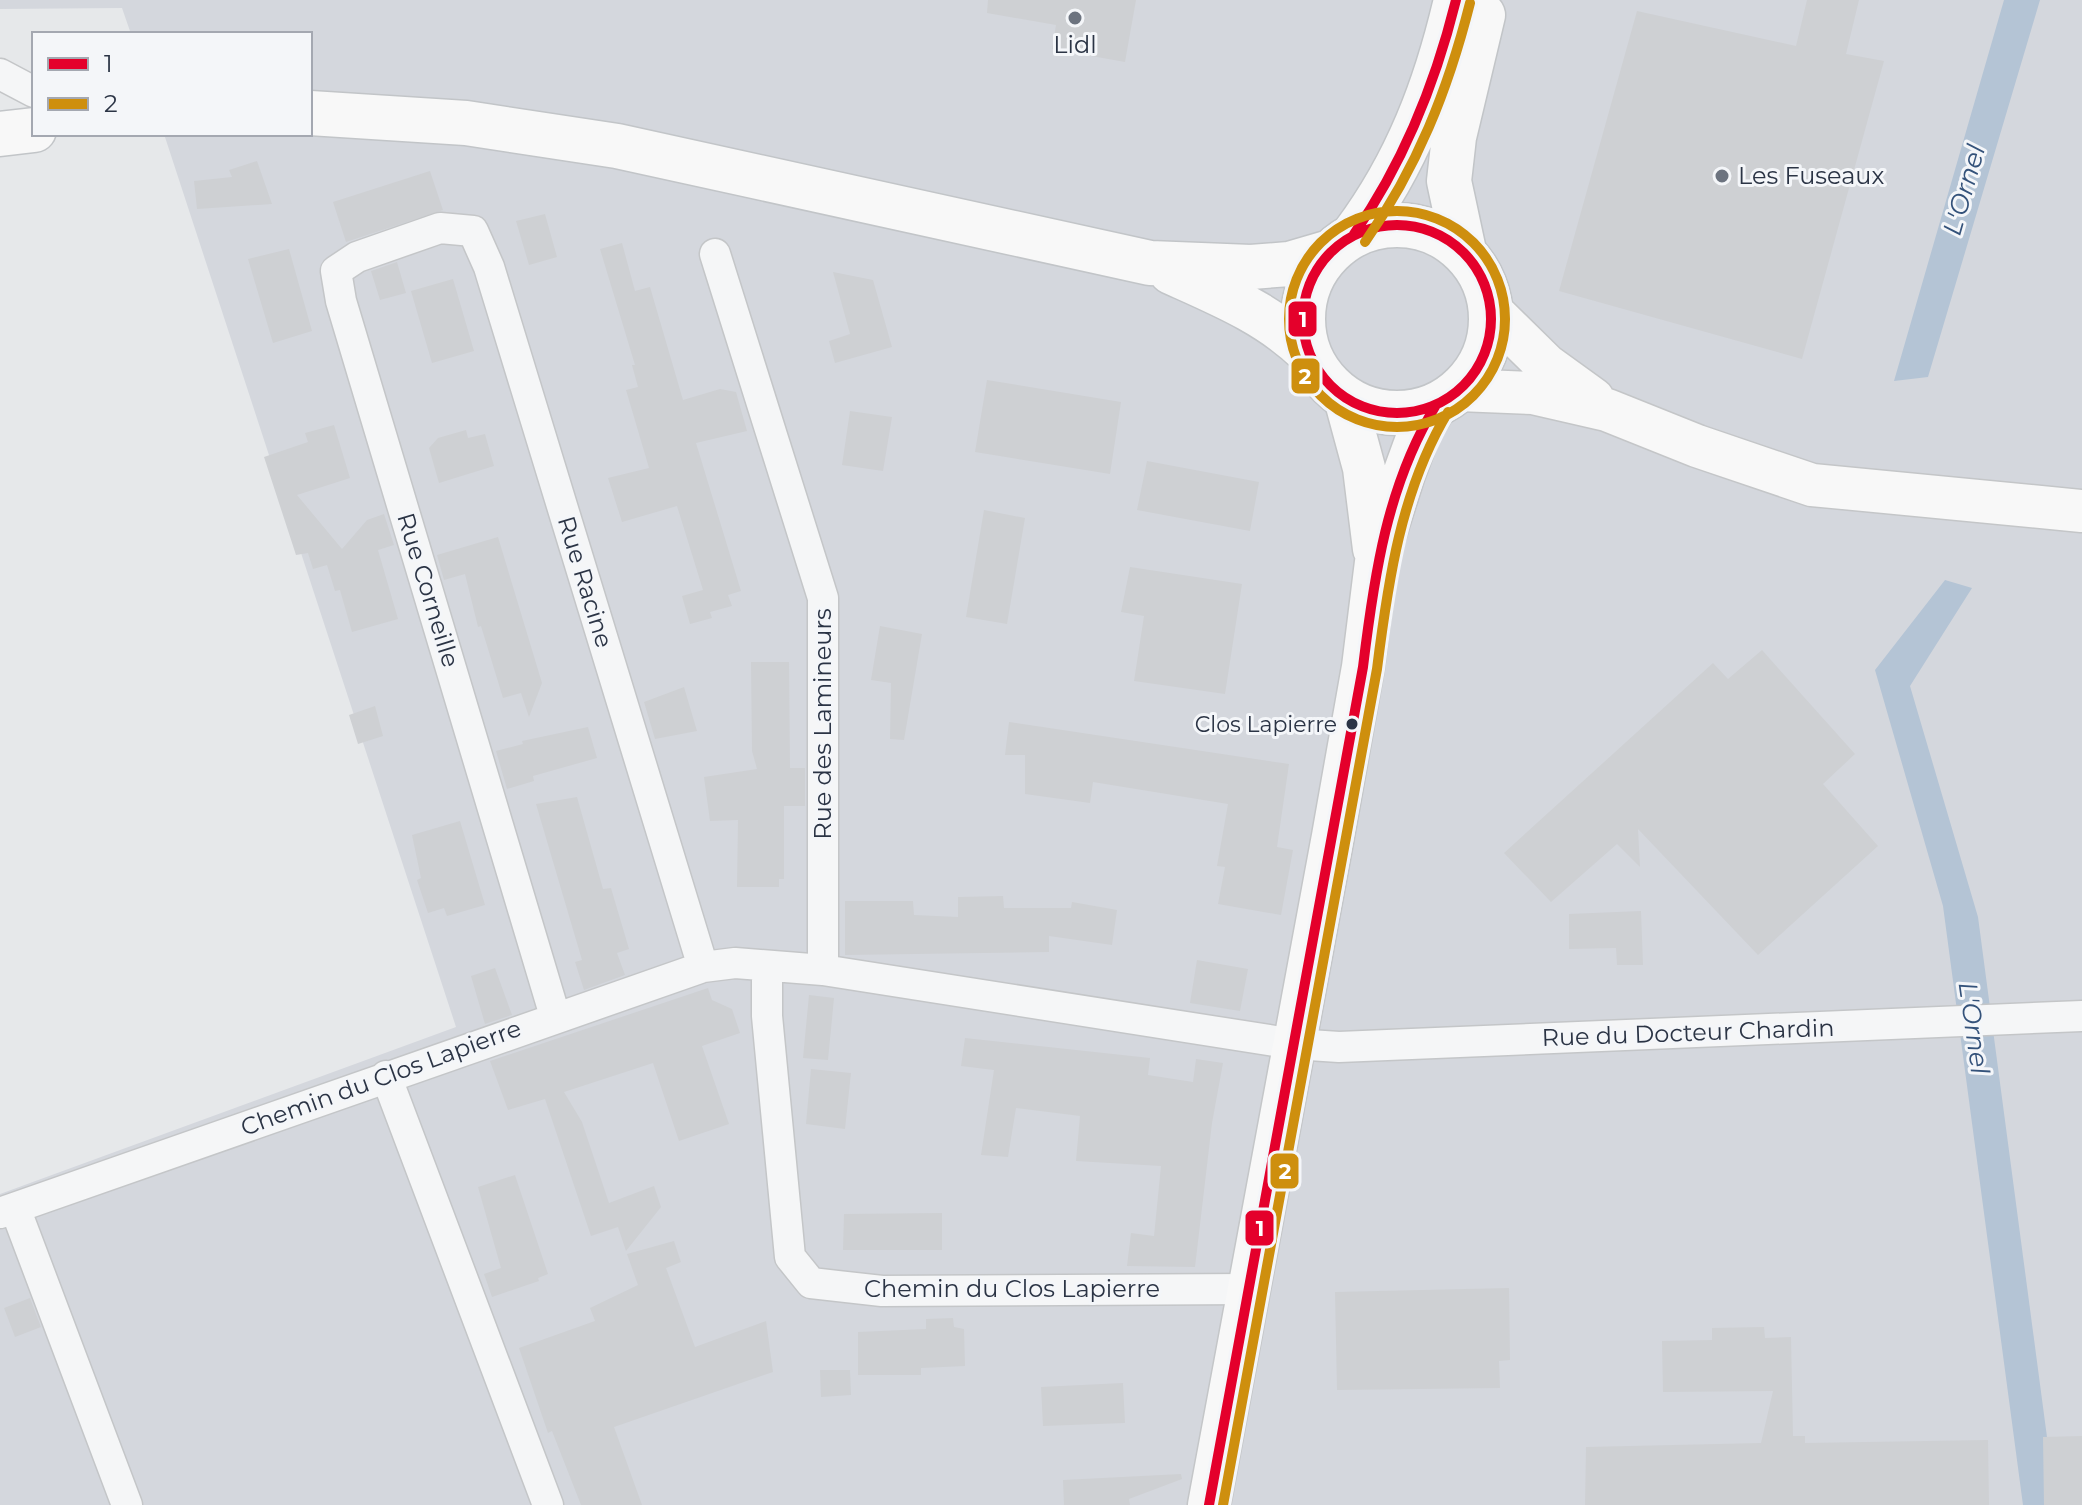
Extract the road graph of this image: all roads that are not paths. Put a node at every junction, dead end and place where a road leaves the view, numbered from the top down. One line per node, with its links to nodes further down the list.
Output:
1 (1456, 0): 11 (main road)
2 (1487, 0): 12 (main road)
3 (0, 74): 4 (street)
4 (32, 91)
5 (32, 104): 6 (main road)
6 (0, 108)
7 (312, 113): 14 (main road)
8 (32, 130): 9 (main road)
9 (0, 134)
10 (440, 228): 22 (street, Rue Racine); 25 (street, Rue Corneille)
11 (1342, 243): 12 (main road); 14 (main road); 16 (main road)
12 (1464, 251): 15 (main road)
13 (715, 254): 24 (street, Rue des Lamineurs)
14 (1150, 263): 16 (main road)
15 (1491, 311): 17 (main road); 19 (main road)
16 (1308, 352): 18 (main road)
17 (1447, 397): 18 (main road); 19 (main road); 21 (main road)
18 (1345, 398): 21 (main road)
19 (1607, 410): 20 (main road)
20 (2082, 511)
21 (1376, 562): 27 (main road)
22 (703, 967): 23 (street, Chemin du Clos Lapierre); 25 (street, Chemin du Clos Lapierre)
23 (767, 967): 24 (street, Chemin du Clos Lapierre); 30 (street, Chemin du Clos Lapierre)
24 (823, 970): 27 (street, Chemin du Clos Lapierre)
25 (555, 1016): 28 (street, Chemin du Clos Lapierre)
26 (2082, 1016): 27 (street, Rue du Docteur Chardin)
27 (1294, 1044): 30 (main road)
28 (386, 1076): 29 (street, Chemin du Clos Lapierre); 32 (street)
29 (8, 1210): 31 (street)
30 (1249, 1289): 33 (main road)
31 (127, 1505)
32 (548, 1505)
33 (1209, 1505)

